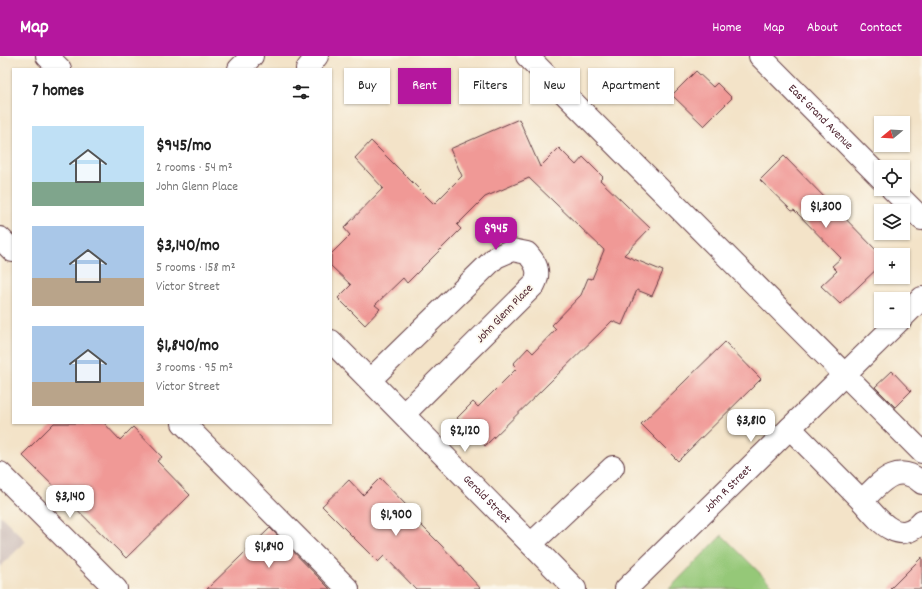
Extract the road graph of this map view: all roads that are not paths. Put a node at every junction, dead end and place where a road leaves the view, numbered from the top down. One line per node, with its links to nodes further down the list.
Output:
1 (47, 56): 6 (street)
2 (252, 56): 7 (street)
3 (316, 56): 8 (street)
4 (527, 56): 18 (street)
5 (760, 56): 9 (street, East Grand Avenue)
6 (59, 68)
7 (240, 68)
8 (307, 68)
9 (874, 171)
10 (899, 196): 11 (street)
11 (922, 219)
12 (0, 238): 13 (street)
13 (12, 250)
14 (922, 298): 15 (street)
15 (910, 310)
16 (892, 328): 18 (street, John R Street)
17 (332, 343): 19 (street, Gerald Street)
18 (845, 374): 22 (street, John R Street); 23 (street)
19 (370, 380): 20 (street, Gerald Street); 20 (street, John Glenn Place)
20 (404, 414): 29 (street, Gerald Street)
21 (184, 424): 31 (street)
22 (790, 428): 27 (street); 33 (street, John R Street)
23 (922, 452)
24 (613, 467): 29 (street)
25 (0, 473): 30 (street)
26 (922, 483): 27 (street)
27 (862, 501): 28 (street)
28 (922, 521)
29 (531, 544): 32 (street, Gerald Street)
30 (116, 589)
31 (348, 589)
32 (575, 589)
33 (626, 589)

